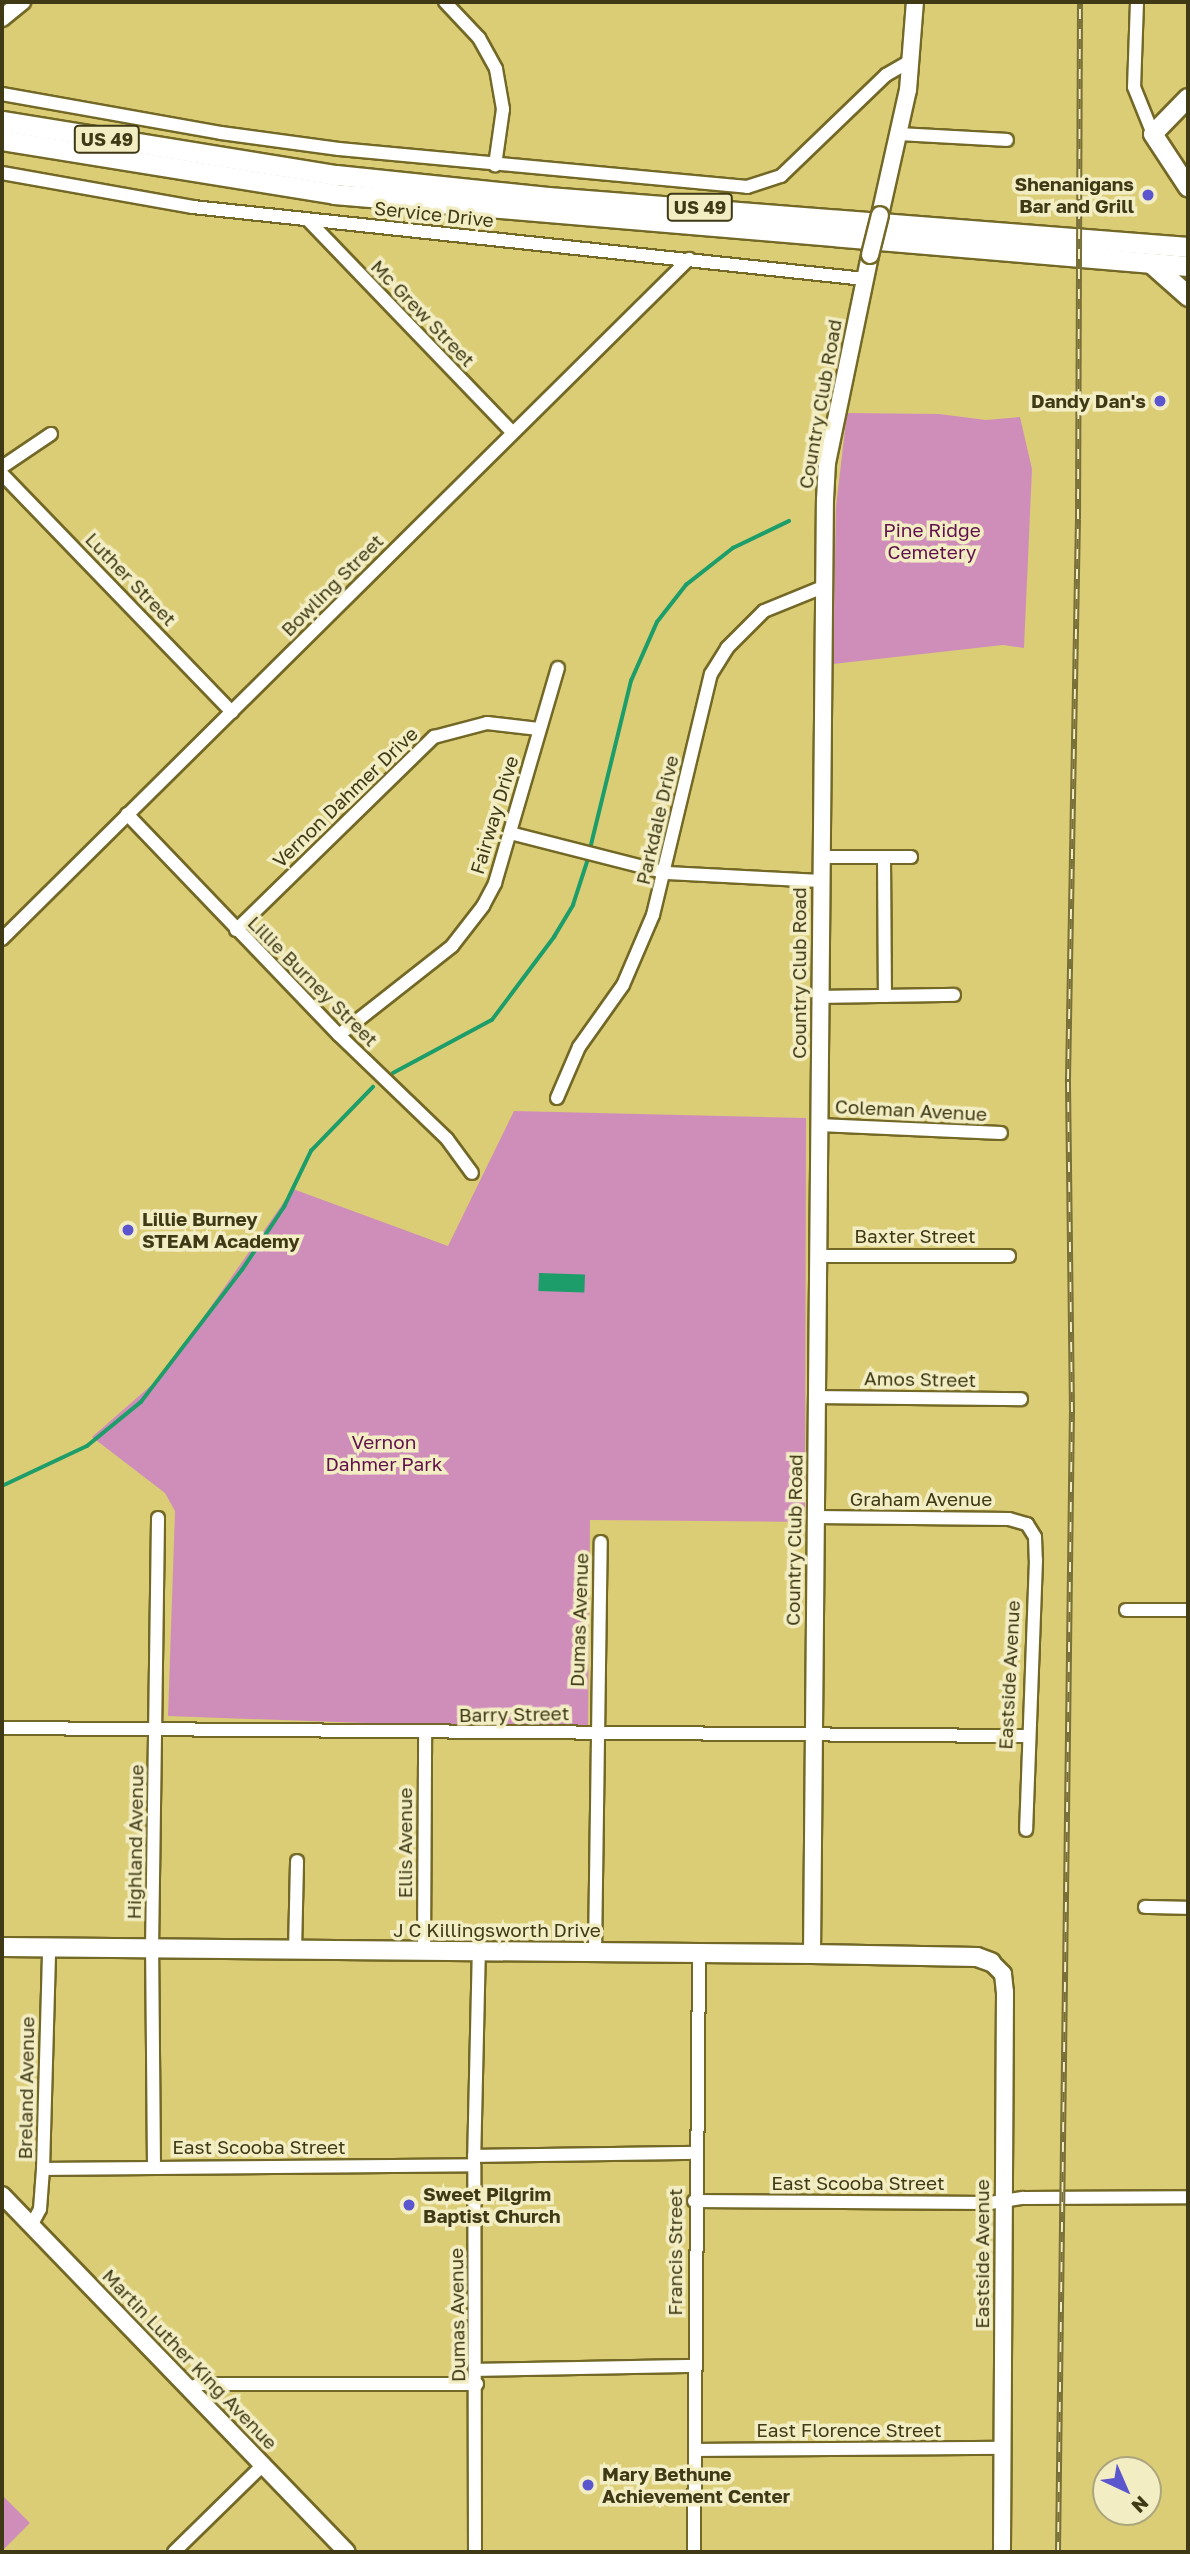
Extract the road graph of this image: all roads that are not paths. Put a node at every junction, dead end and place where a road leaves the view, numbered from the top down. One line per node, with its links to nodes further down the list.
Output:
1 (22, 2): 5 (street)
2 (446, 2): 15 (street)
3 (915, 2): 6 (street, Country Club Road)
4 (1137, 2): 11 (street)
5 (2, 19)
6 (912, 60): 10 (street, Country Club Road); 15 (street)
7 (2, 94): 14 (street)
8 (1188, 98): 11 (main road)
9 (2, 121): 17 (main road, US 49)
10 (900, 134): 13 (street); 24 (street, Country Club Road, bridge)
11 (1153, 134): 18 (main road)
12 (2, 140): 17 (main road, US 49)
13 (1007, 140)
14 (339, 149): 15 (street); 17 (street)
15 (495, 165)
16 (2, 173): 19 (street, Service Drive)
17 (335, 185): 20 (main road, US 49); 22 (main road, US 49)
18 (1188, 187)
19 (308, 220): 21 (street, Service Drive); 26 (street, Mc Grew Street)
20 (1188, 247)
21 (689, 259): 24 (street, Service Drive); 26 (street, Bowling Street)
22 (1149, 262): 23 (main road, US 49); 25 (main road)
23 (1188, 266)
24 (864, 279): 30 (street, Country Club Road)
25 (1188, 296)
26 (512, 432): 32 (street, Bowling Street)
27 (51, 434): 28 (street)
28 (2, 467)
29 (2, 474): 32 (street, Luther Street)
30 (822, 587): 36 (street, Country Club Road); 39 (street, Parkdale Drive)
31 (558, 668): 33 (street, Fairway Drive)
32 (232, 712): 34 (street, Bowling Street)
33 (539, 729): 35 (street, Fairway Drive); 41 (street, Vernon Dahmer Drive)
34 (127, 814): 41 (street, Lillie Burney Street); 42 (street, Bowling Street)
35 (510, 833): 39 (street); 46 (street, Fairway Drive)
36 (821, 857): 38 (street); 40 (street, Country Club Road)
37 (911, 857): 38 (street)
38 (884, 859): 44 (street)
39 (667, 873): 40 (street); 47 (street, Parkdale Drive)
40 (821, 881): 45 (street, Country Club Road)
41 (236, 930): 46 (street, Lillie Burney Street)
42 (2, 939)
43 (954, 995): 44 (street)
44 (885, 996): 45 (street)
45 (821, 997): 48 (street, Country Club Road)
46 (339, 1035): 50 (street, Lillie Burney Street)
47 (557, 1098)
48 (819, 1125): 49 (street, Coleman Avenue); 51 (street, Country Club Road)
49 (1001, 1133)
50 (472, 1173)
51 (821, 1256): 52 (street, Baxter Street); 53 (street, Country Club Road)
52 (1009, 1256)
53 (818, 1397): 54 (street, Amos Street); 55 (street, Country Club Road)
54 (1021, 1399)
55 (815, 1517): 57 (street, Graham Avenue); 66 (street, Country Club Road)
56 (158, 1518): 62 (street, Highland Avenue)
57 (1027, 1524): 65 (street, Eastside Avenue)
58 (601, 1542): 63 (street, Dumas Avenue)
59 (1188, 1610): 60 (street)
60 (1126, 1611)
61 (2, 1728): 62 (street, Barry Street)
62 (156, 1730): 64 (street, Barry Street); 73 (street, Highland Avenue)
63 (595, 1731): 64 (street, Barry Street); 66 (street, Barry Street); 77 (street, Dumas Avenue)
64 (425, 1735): 75 (street, Ellis Avenue)
65 (1027, 1736): 66 (street, Barry Street); 67 (street, Eastside Avenue)
66 (813, 1737): 79 (street, Country Club Road)
67 (1026, 1830)
68 (297, 1861): 74 (street)
69 (1145, 1908): 70 (street)
70 (1188, 1908)
71 (2, 1947): 72 (main road, J C Killingsworth Drive)
72 (49, 1948): 73 (main road, J C Killingsworth Drive); 84 (street, Breland Avenue)
73 (152, 1950): 74 (main road, J C Killingsworth Drive); 83 (street, Highland Avenue)
74 (295, 1951): 75 (main road, J C Killingsworth Drive)
75 (424, 1951): 76 (main road, J C Killingsworth Drive)
76 (478, 1952): 77 (main road, J C Killingsworth Drive); 82 (street, Dumas Avenue)
77 (595, 1952): 78 (main road, J C Killingsworth Drive)
78 (699, 1953): 79 (main road, J C Killingsworth Drive); 81 (street, Francis Street)
79 (812, 1954): 80 (main road, J C Killingsworth Drive)
80 (991, 1962): 88 (street, Eastside Avenue)
81 (695, 2153): 82 (street, East Scooba Street); 87 (street, Francis Street)
82 (474, 2161): 83 (street, East Scooba Street); 91 (street, Dumas Avenue)
83 (154, 2166): 84 (street, East Scooba Street)
84 (43, 2169): 89 (street, Breland Avenue)
85 (2, 2195): 89 (street, Martin Luther King Avenue)
86 (1188, 2197): 88 (street, East Scooba Street)
87 (694, 2201): 88 (street, East Scooba Street); 90 (street, Francis Street)
88 (1004, 2201): 94 (street, Eastside Avenue)
89 (31, 2225): 93 (street, Martin Luther King Avenue)
90 (694, 2366): 91 (street); 95 (street, Francis Street)
91 (477, 2370): 92 (street, Dumas Avenue)
92 (477, 2385): 93 (street); 99 (street, Dumas Avenue)
93 (188, 2389): 96 (street, Martin Luther King Avenue)
94 (1002, 2448): 95 (street, East Florence Street); 101 (street, Eastside Avenue)
95 (695, 2450): 100 (street, Francis Street)
96 (264, 2464): 97 (street, Martin Luther King Avenue); 98 (street)
97 (338, 2549)
98 (174, 2552)
99 (475, 2552)
100 (694, 2552)
101 (1002, 2552)

